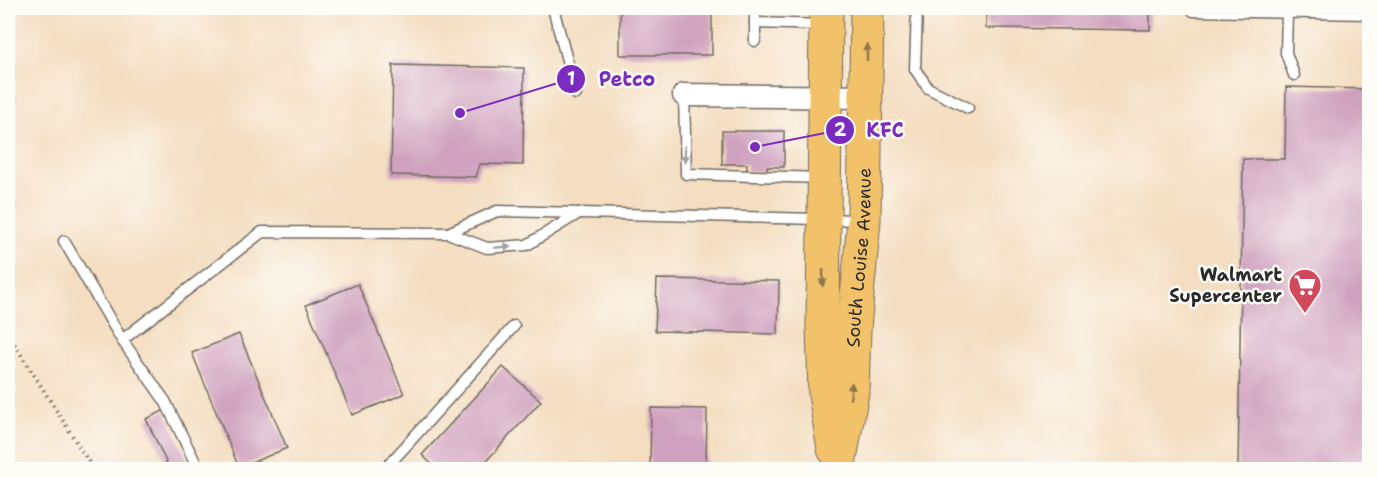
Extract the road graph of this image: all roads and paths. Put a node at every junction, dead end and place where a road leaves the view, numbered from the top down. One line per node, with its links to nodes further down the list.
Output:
1 (553, 8): 13 (lane)
2 (755, 8): 10 (lane)
3 (867, 8): 16 (main road, South Louise Avenue, one-way to 3)
4 (917, 8): 17 (lane)
5 (1191, 8): 7 (lane)
6 (1312, 10): 7 (lane); 8 (lane)
7 (1287, 13): 12 (lane)
8 (1370, 14)
9 (826, 16): 10 (lane); 15 (main road, South Louise Avenue)
10 (756, 23): 11 (lane)
11 (755, 41)
12 (1294, 75)
13 (576, 94)
14 (684, 95): 15 (street); 18 (lane, one-way to 18)
15 (826, 96): 16 (street); 18 (main road, South Louise Avenue)
16 (867, 97): 21 (main road, South Louise Avenue)
17 (968, 108)
18 (825, 178): 20 (main road, South Louise Avenue)
19 (579, 213): 20 (lane); 22 (lane); 22 (lane, one-way to 19)
20 (824, 219): 21 (lane); 30 (main road, South Louise Avenue, one-way to 30)
21 (864, 220): 30 (main road, South Louise Avenue, one-way to 21)
22 (448, 233): 26 (lane)
23 (64, 241): 26 (lane)
24 (514, 326): 29 (lane)
25 (8, 334): 27 (path)
26 (122, 340): 28 (lane)
27 (94, 470)
28 (199, 470)
29 (384, 470)
30 (838, 470)

